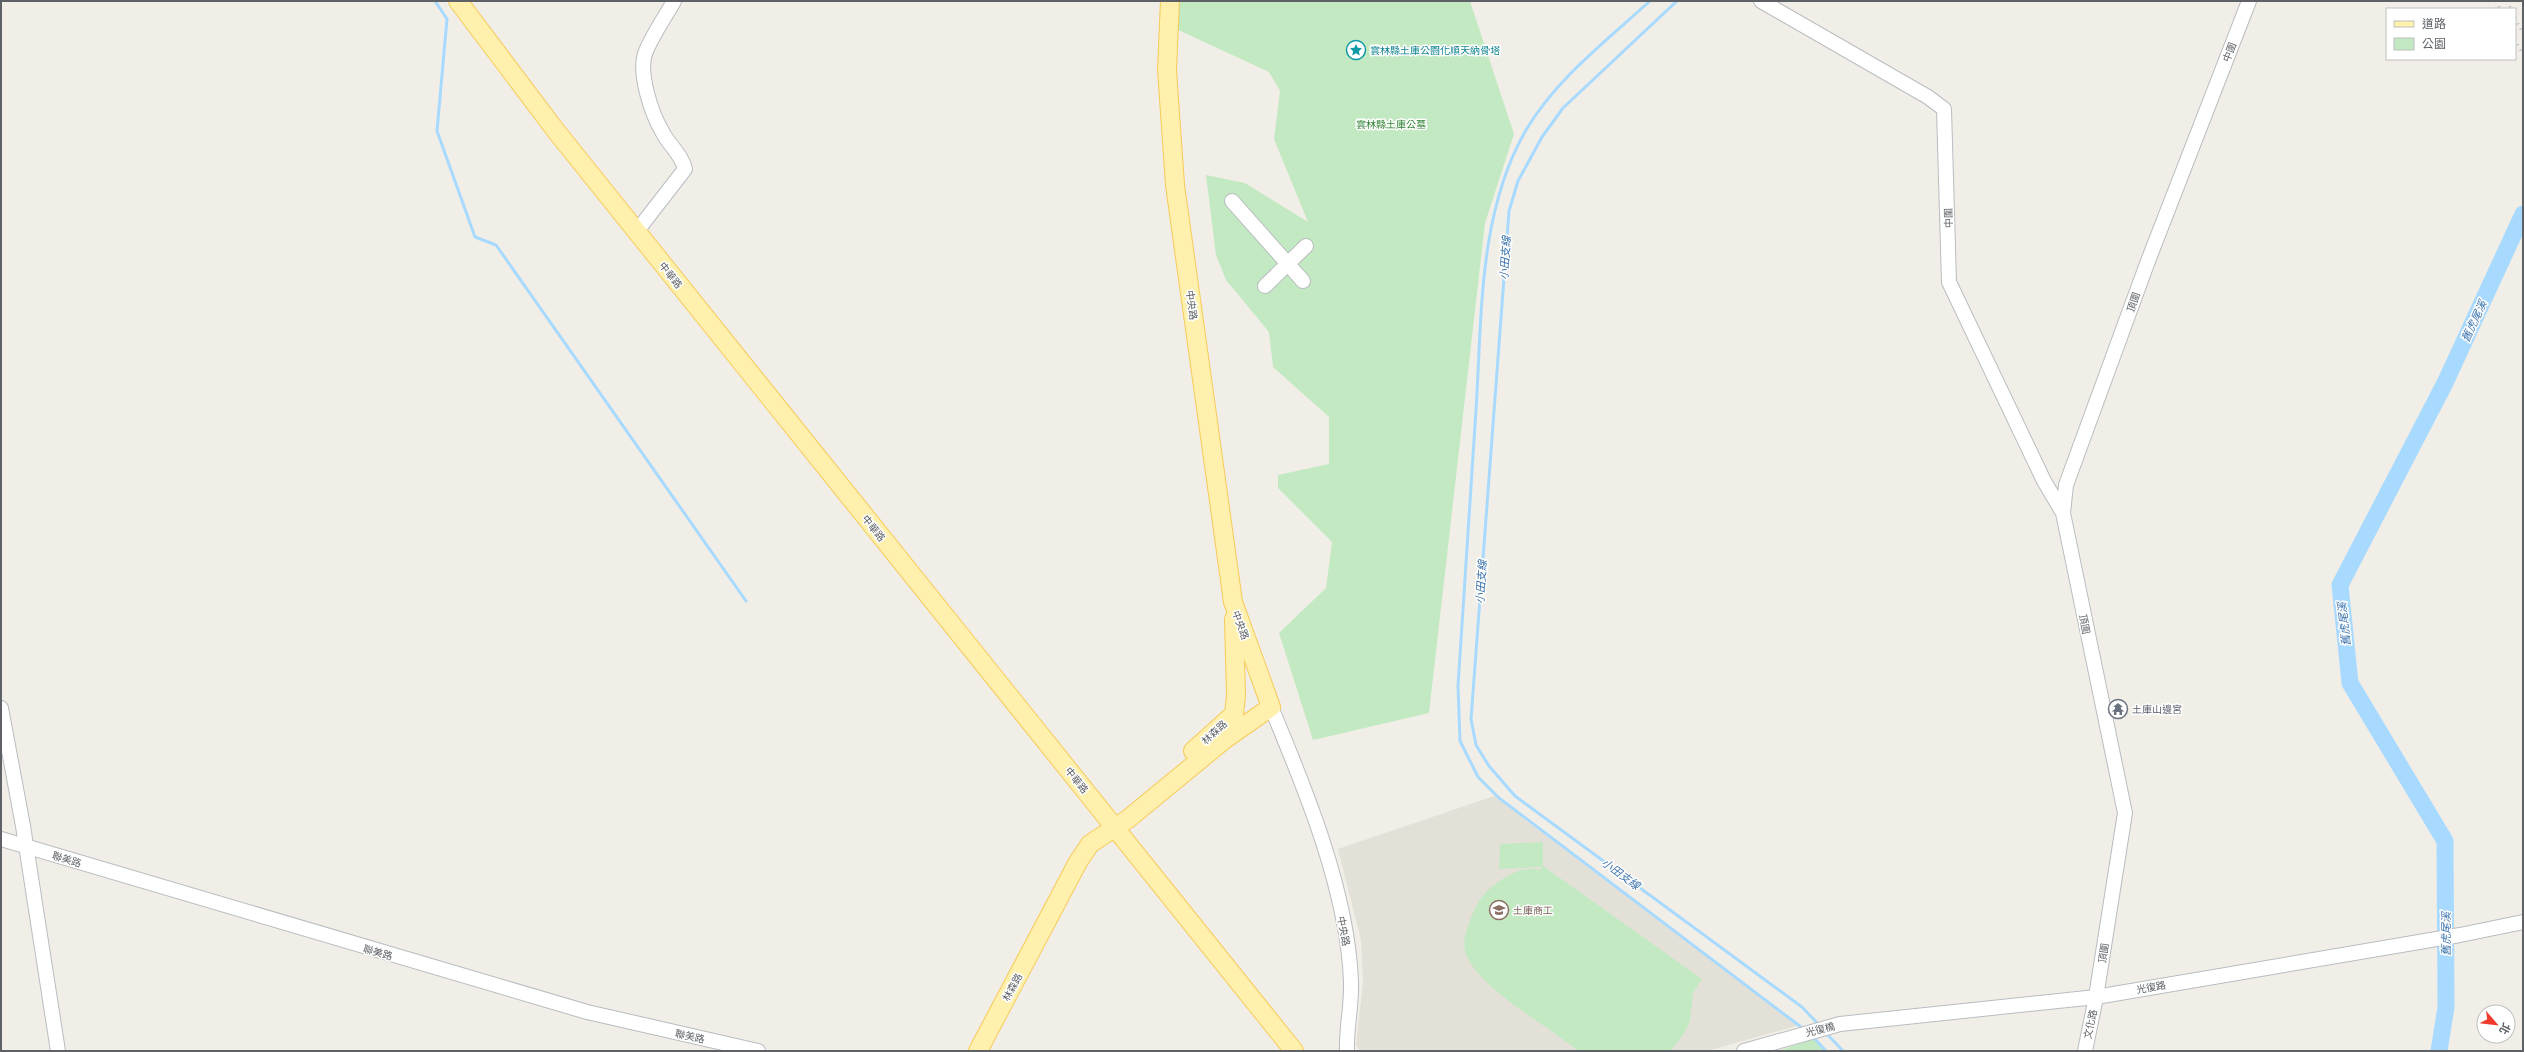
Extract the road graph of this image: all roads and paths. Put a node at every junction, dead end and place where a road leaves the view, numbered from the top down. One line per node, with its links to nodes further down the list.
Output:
1 (458, 1): 7 (main road, 中華路)
2 (674, 1): 7 (street)
3 (1170, 1): 14 (main road, 中央路)
4 (1761, 1): 13 (street, 中圍)
5 (2249, 1): 9 (street, 中圍)
6 (1232, 201): 10 (street)
7 (637, 231): 17 (main road, 中華路)
8 (1306, 246): 10 (street)
9 (2148, 261): 13 (street, 頂圍)
10 (1287, 264): 11 (street); 12 (street)
11 (1303, 281)
12 (1265, 286)
13 (2063, 513): 21 (street, 頂圍)
14 (1233, 602): 15 (main road, 中央路); 17 (main road, 林森路)
15 (1271, 707): 17 (main road, 林森路); 27 (street, 中央路)
16 (1, 708): 19 (street)
17 (1114, 827): 25 (main road, 林森路); 26 (main road, 中華路)
18 (1, 839): 19 (street, 聯美路)
19 (26, 847): 23 (street); 24 (street, 聯美路)
20 (2523, 922): 21 (street, 光復路)
21 (2096, 997): 22 (street, 光復路); 29 (street, 文化路)
22 (1840, 1024): 28 (street, 光復橋)
23 (58, 1051)
24 (758, 1051)
25 (978, 1051)
26 (1294, 1051)
27 (1347, 1051)
28 (1744, 1051)
29 (2085, 1051)

